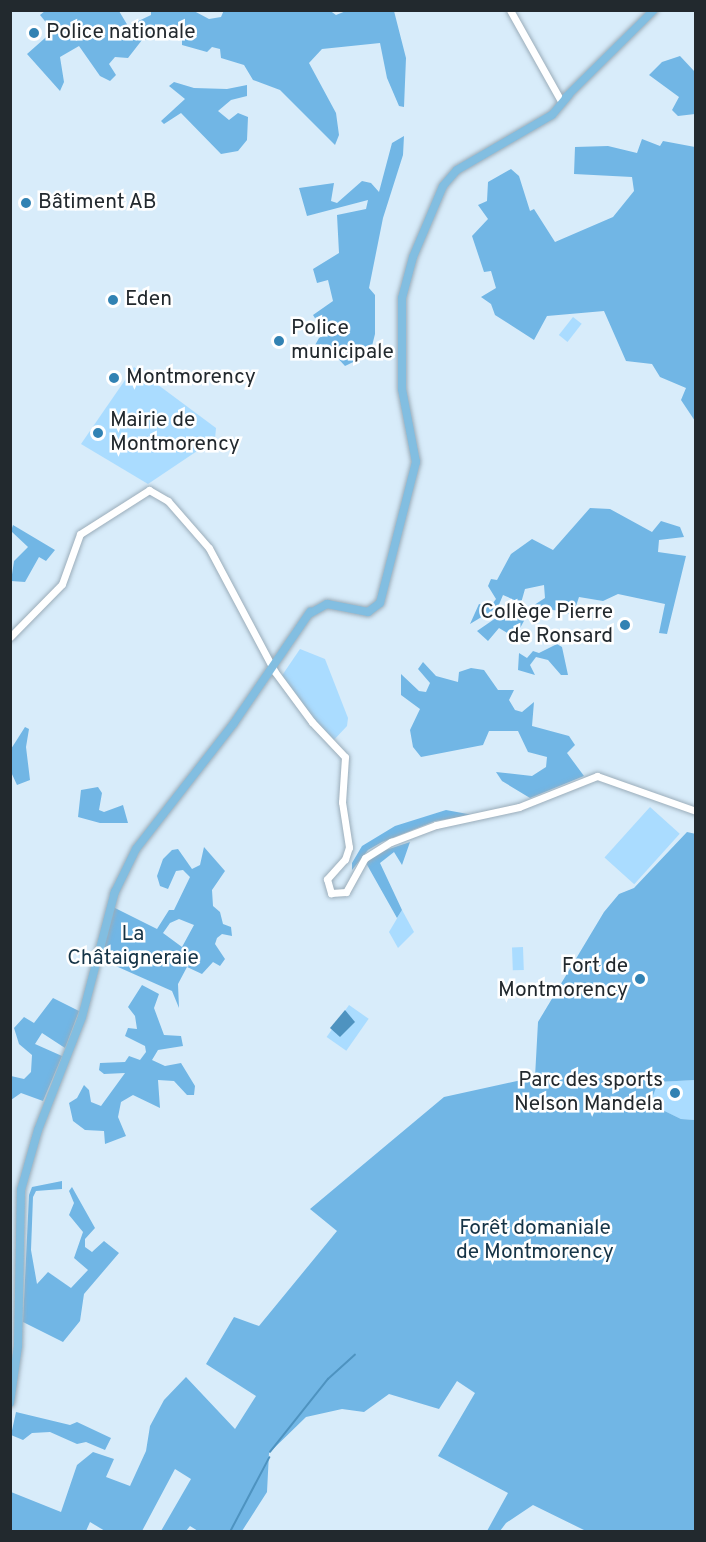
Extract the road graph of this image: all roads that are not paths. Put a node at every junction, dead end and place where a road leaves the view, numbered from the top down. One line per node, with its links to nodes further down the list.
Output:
1 (510, 10): 3 (main road)
2 (654, 10): 3 (main road)
3 (561, 104): 5 (main road)
4 (10, 637): 5 (main road)
5 (272, 668): 6 (main road); 7 (main road)
6 (696, 811)
7 (10, 1403)

